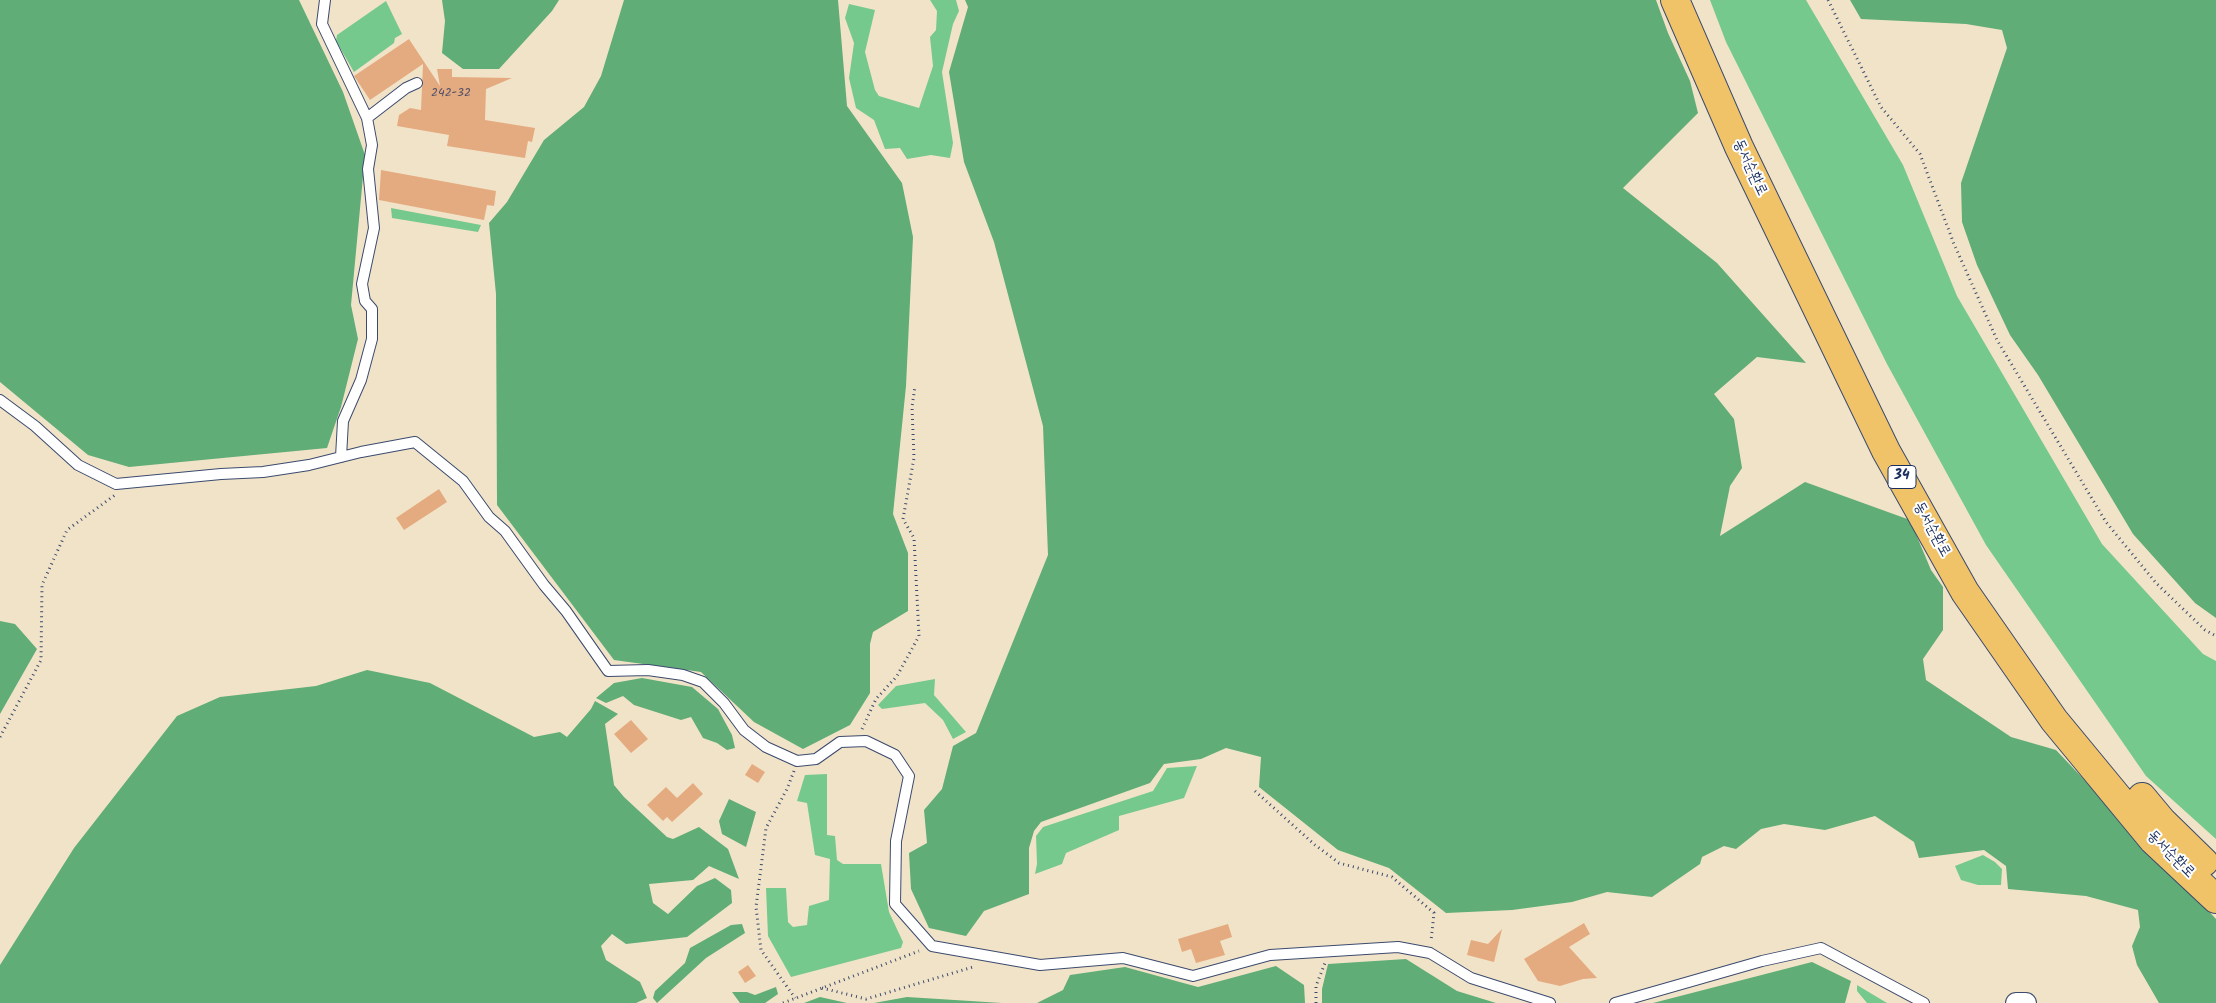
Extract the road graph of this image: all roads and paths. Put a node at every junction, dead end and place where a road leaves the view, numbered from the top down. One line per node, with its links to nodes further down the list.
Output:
1 (325, 0): 6 (lane)
2 (1676, 0): 17 (highway, 동서순환로 / 34)
3 (1692, 0): 16 (highway, 동서순환로 / 34)
4 (1828, 0): 11 (path)
5 (417, 83): 6 (lane)
6 (367, 118): 9 (lane)
7 (915, 386): 13 (path)
8 (0, 400): 10 (lane)
9 (341, 457): 10 (lane); 14 (lane)
10 (125, 483): 12 (path)
11 (2216, 636)
12 (0, 737)
13 (856, 741): 14 (lane); 18 (lane)
14 (797, 761): 23 (path)
15 (1255, 791): 20 (path)
16 (2216, 874)
17 (2216, 899)
18 (932, 946): 21 (lane); 22 (path)
19 (1329, 951): 20 (lane); 21 (lane); 25 (path)
20 (1430, 953): 26 (lane)
21 (1004, 958): 22 (path)
22 (822, 988): 23 (path)
23 (795, 998): 24 (path)
24 (783, 1003)
25 (1316, 1003)
26 (1550, 1003)
27 (1615, 1003): 28 (lane)
28 (1924, 1003)
29 (2016, 1003): 30 (street)
30 (2026, 1003)

